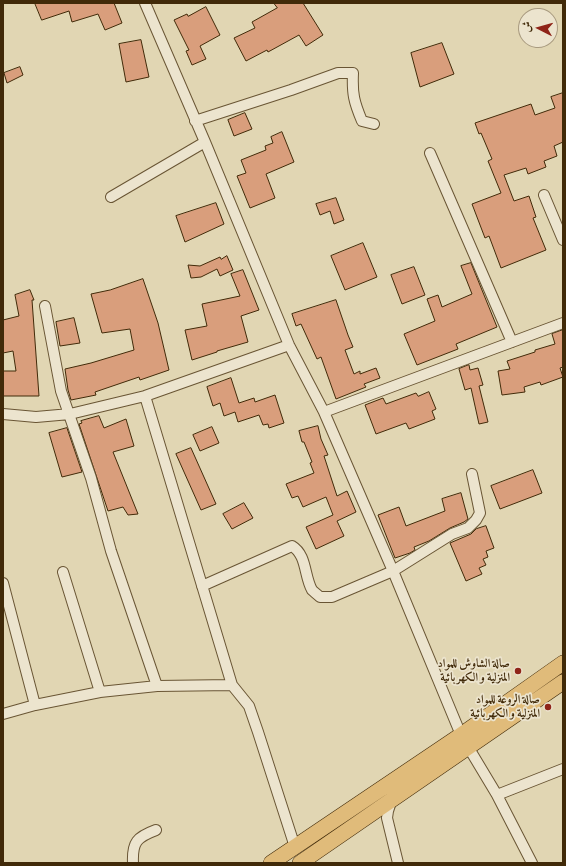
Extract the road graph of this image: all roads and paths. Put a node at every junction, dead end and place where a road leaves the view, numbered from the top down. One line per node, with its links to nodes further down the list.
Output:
1 (145, 3): 2 (street)
2 (195, 121): 3 (street); 4 (street)
3 (374, 124)
4 (205, 142): 7 (street); 12 (street)
5 (430, 153): 11 (street)
6 (544, 195): 8 (street)
7 (112, 197)
8 (563, 240)
9 (45, 306): 16 (street)
10 (563, 323): 11 (street)
11 (512, 342): 14 (street)
12 (289, 345): 13 (street); 14 (street)
13 (145, 396): 16 (street); 21 (street)
14 (324, 412): 18 (street)
15 (3, 414): 16 (street)
16 (70, 414): 25 (street)
17 (472, 474): 18 (street)
18 (393, 571): 21 (street); 29 (street)
19 (63, 572): 26 (street)
20 (3, 583): 27 (street)
21 (202, 586): 24 (street)
22 (563, 663): 29 (main road)
23 (563, 682): 29 (main road)
24 (232, 685): 25 (street); 34 (street)
25 (157, 686): 26 (street)
26 (100, 692): 27 (street)
27 (35, 705): 28 (street)
28 (3, 714)
29 (464, 740): 31 (street); 32 (main road); 34 (main road)
30 (563, 770): 31 (street)
31 (497, 795): 39 (street)
32 (392, 798): 37 (main road); 38 (street)
33 (156, 830): 35 (street)
34 (295, 847): 36 (main road)
35 (132, 863)
36 (271, 863)
37 (300, 863)
38 (398, 863)
39 (532, 863)

